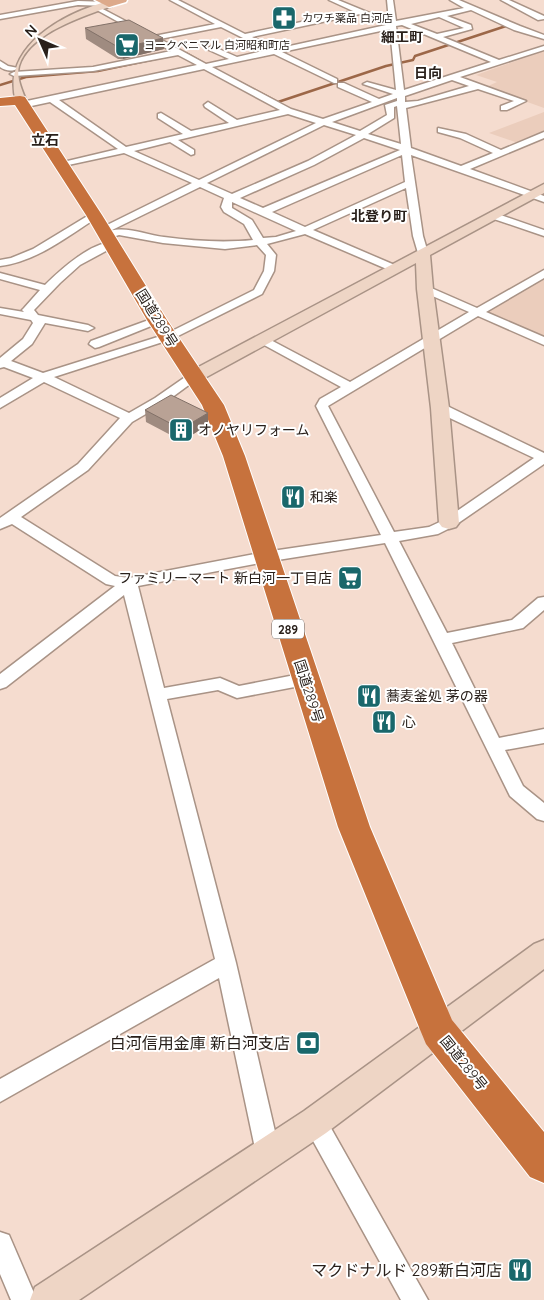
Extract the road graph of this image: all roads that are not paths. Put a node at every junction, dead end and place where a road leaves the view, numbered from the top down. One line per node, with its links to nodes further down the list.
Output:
1 (122, 0): 8 (main road)
2 (173, 0): 18 (street)
3 (347, 0): 7 (street)
4 (390, 0): 19 (street)
5 (453, 0): 10 (street)
6 (504, 0): 9 (street)
7 (334, 1): 12 (street)
8 (102, 4): 14 (street); 23 (street); 34 (street)
9 (515, 5): 11 (street); 15 (street)
10 (472, 8): 11 (street); 13 (street)
11 (479, 11): 16 (street)
12 (361, 12): 19 (street); 21 (street)
13 (439, 15): 17 (street); 20 (street)
14 (0, 17)
15 (541, 18)
16 (498, 20): 20 (street); 22 (street)
17 (403, 24): 19 (street); 24 (street)
18 (221, 25): 21 (street); 23 (street)
19 (393, 25): 28 (street); 40 (street)
20 (476, 25): 24 (street)
21 (244, 36): 28 (street)
22 (544, 37)
23 (153, 38): 29 (street)
24 (435, 38): 25 (street)
25 (450, 44): 31 (street)
26 (212, 48): 30 (street)
27 (544, 48): 31 (street)
28 (274, 51): 30 (street); 41 (street)
29 (179, 52): 32 (street); 34 (street)
30 (236, 59): 32 (street)
31 (499, 63): 33 (street)
32 (204, 66): 38 (street); 44 (street)
33 (454, 78): 36 (street); 37 (street)
34 (9, 81): 38 (street); 57 (highway, 国道289号 / 289)
35 (367, 84): 40 (street)
36 (478, 86): 39 (street); 43 (street)
37 (412, 90): 39 (street); 40 (street)
38 (52, 99): 54 (street)
39 (436, 99): 40 (street)
40 (402, 101): 41 (street); 49 (street); 53 (street)
41 (379, 102): 46 (street)
42 (208, 105): 47 (street)
43 (504, 108)
44 (288, 111): 46 (street); 47 (street)
45 (161, 116): 50 (street)
46 (324, 122): 49 (street); 61 (street)
47 (237, 124): 50 (street)
48 (441, 130): 56 (street)
49 (362, 134): 53 (street); 63 (street)
50 (191, 135): 52 (street)
51 (544, 135): 56 (street)
52 (171, 139): 54 (street); 55 (street)
53 (407, 149): 58 (street); 60 (street); 64 (street)
54 (126, 150): 57 (street); 61 (street)
55 (191, 152)
56 (501, 153): 58 (street)
57 (62, 165): 67 (highway, 国道289号 / 289)
58 (464, 172): 59 (street); 62 (street)
59 (450, 181)
60 (410, 183): 66 (street); 70 (street)
61 (202, 184): 63 (street); 67 (street)
62 (540, 194): 65 (street)
63 (232, 197): 64 (street); 69 (street)
64 (263, 212): 66 (street)
65 (492, 215): 68 (street); 70 (street)
66 (305, 230): 69 (street); 72 (street)
67 (104, 232): 69 (street); 71 (street); 76 (street); 81 (highway, 国道289号 / 289)
68 (544, 233)
69 (260, 242): 81 (street)
70 (423, 253): 72 (street); 75 (street)
71 (0, 263)
72 (388, 271): 75 (street); 83 (street)
73 (544, 273): 78 (street)
74 (0, 276): 76 (street)
75 (425, 285): 78 (street); 82 (street)
76 (48, 289): 79 (street)
77 (0, 312): 79 (street)
78 (477, 312): 82 (street); 84 (street)
79 (33, 316): 80 (street); 86 (street)
80 (88, 328)
81 (162, 328): 85 (street); 87 (highway, 国道289号 / 289); 88 (street)
82 (431, 338): 89 (street); 91 (street)
83 (260, 340): 87 (street); 89 (street)
84 (544, 341)
85 (95, 344)
86 (1, 363): 88 (street)
87 (195, 376): 92 (street); 97 (highway, 国道289号 / 289)
88 (43, 377): 90 (street); 92 (street)
89 (350, 387): 96 (street)
90 (0, 404)
91 (440, 408): 93 (street); 95 (street)
92 (130, 418): 94 (street)
93 (543, 455): 95 (street)
94 (6, 521): 98 (street)
95 (449, 523): 96 (street)
96 (389, 539): 97 (street); 100 (street)
97 (266, 557): 98 (street); 101 (highway, 国道289号 / 289)
98 (129, 582): 102 (street); 103 (street)
99 (544, 602): 100 (street)
100 (442, 640): 105 (street)
101 (305, 680): 103 (street); 109 (highway, 国道289号 / 289)
102 (0, 684)
103 (158, 695): 108 (street)
104 (544, 736): 105 (street)
105 (494, 746): 106 (street)
106 (544, 814)
107 (544, 953): 109 (street)
108 (226, 962): 110 (street); 112 (street)
109 (439, 1032): 111 (street); 113 (highway, 国道289号 / 289)
110 (1, 1088)
111 (315, 1122): 112 (street); 117 (street)
112 (268, 1153): 116 (street)
113 (544, 1164)
114 (0, 1244): 115 (street)
115 (24, 1300)
116 (48, 1300)
117 (415, 1300)

